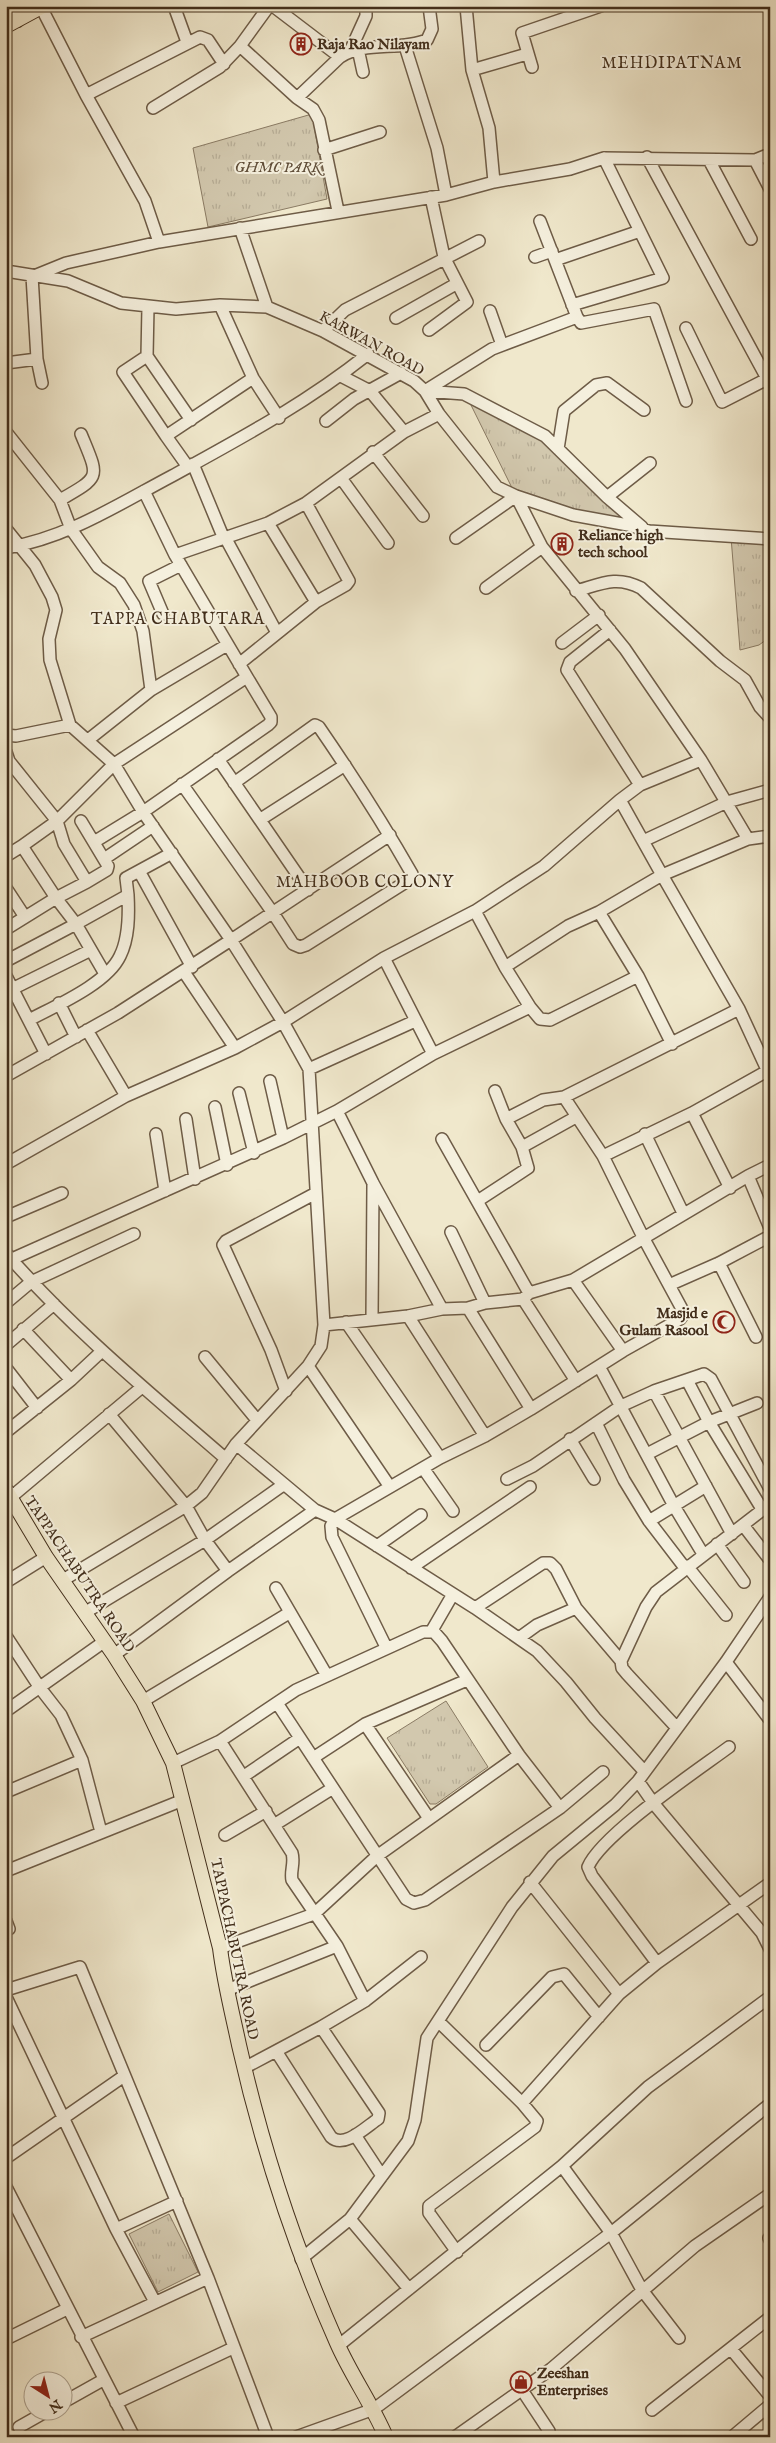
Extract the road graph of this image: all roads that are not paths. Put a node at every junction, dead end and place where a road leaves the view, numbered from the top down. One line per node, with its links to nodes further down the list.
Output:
1 (10, 6): 10 (street)
2 (174, 6): 11 (street)
3 (269, 6): 12 (street)
4 (273, 6): 16 (street)
5 (366, 6): 14 (street)
6 (429, 6): 13 (street)
7 (466, 6): 19 (street)
8 (601, 6): 15 (street)
9 (42, 7): 10 (main road); 21 (street)
10 (12, 23)
11 (187, 42): 17 (street); 21 (street)
12 (240, 46): 17 (street); 22 (street)
13 (405, 46): 14 (street); 33 (street)
14 (354, 49): 16 (street); 20 (street)
15 (527, 54): 18 (street); 19 (street)
16 (340, 57): 22 (street)
17 (224, 64): 23 (street)
18 (532, 67)
19 (472, 70): 31 (street)
20 (363, 72)
21 (86, 95): 41 (street)
22 (297, 98): 25 (street)
23 (153, 108)
24 (380, 132): 25 (street)
25 (324, 150): 35 (street)
26 (770, 154): 30 (street)
27 (647, 157): 28 (street); 29 (street); 66 (street)
28 (604, 158): 31 (street); 38 (street)
29 (709, 160): 30 (street); 39 (street)
30 (755, 160): 32 (street)
31 (494, 182): 33 (street)
32 (770, 189)
33 (446, 194): 34 (street)
34 (430, 197): 35 (street); 43 (street)
35 (338, 211): 37 (street)
36 (540, 221): 42 (street)
37 (240, 228): 41 (street); 51 (street)
38 (640, 231): 42 (street); 49 (street)
39 (751, 239)
40 (479, 241): 43 (street)
41 (159, 242): 46 (street)
42 (553, 256): 44 (street); 49 (street)
43 (444, 257): 47 (street); 57 (street)
44 (535, 257)
45 (6, 271): 46 (street, KARWAN ROAD)
46 (32, 276): 50 (street, KARWAN ROAD); 61 (street)
47 (456, 284): 54 (street); 56 (street)
48 (220, 305): 50 (street, KARWAN ROAD); 51 (street, KARWAN ROAD); 65 (street)
49 (572, 305): 53 (street)
50 (148, 307): 60 (street)
51 (267, 307): 57 (street, KARWAN ROAD)
52 (490, 311): 58 (street)
53 (577, 316): 58 (street); 70 (street)
54 (396, 318)
55 (686, 328): 66 (street)
56 (429, 330)
57 (324, 331): 59 (street, KARWAN ROAD)
58 (502, 345): 68 (street)
59 (368, 354): 63 (street, KARWAN ROAD); 64 (street)
60 (147, 356): 74 (street); 79 (street)
61 (36, 359): 62 (street); 67 (street)
62 (6, 363)
63 (401, 373): 68 (street, KARWAN ROAD); 69 (street)
64 (341, 376): 69 (street); 73 (street)
65 (253, 378): 73 (street); 74 (street)
66 (768, 381)
67 (42, 383)
68 (425, 390): 72 (street, KARWAN ROAD); 80 (street)
69 (370, 391): 75 (street); 77 (street)
70 (686, 401)
71 (644, 410): 80 (street)
72 (439, 414): 77 (street); 86 (street, KARWAN ROAD)
73 (279, 418): 83 (street)
74 (191, 420): 79 (street)
75 (326, 421)
76 (6, 432): 88 (street)
77 (404, 432): 81 (street)
78 (81, 434): 88 (street)
79 (166, 436): 83 (street)
80 (558, 449): 87 (street)
81 (373, 452): 84 (street); 90 (street)
82 (650, 463): 87 (street)
83 (190, 466): 85 (street); 96 (street)
84 (341, 478): 89 (street); 98 (street)
85 (144, 491): 94 (street); 102 (street)
86 (516, 496): 92 (street, KARWAN ROAD); 95 (street); 100 (street)
87 (606, 497): 92 (street)
88 (60, 500): 94 (street)
89 (306, 503): 91 (street); 106 (street)
90 (423, 516)
91 (268, 523): 96 (street); 106 (street)
92 (644, 528): 97 (street, KARWAN ROAD)
93 (6, 529): 99 (street)
94 (71, 529): 99 (street); 115 (street)
95 (456, 538)
96 (225, 539): 102 (street); 110 (street)
97 (770, 539)
98 (388, 543)
99 (20, 546): 101 (street); 117 (street)
100 (542, 546): 104 (street); 105 (street)
101 (6, 548)
102 (175, 555): 103 (street)
103 (181, 565): 107 (street); 112 (street)
104 (486, 588)
105 (576, 591): 108 (street); 116 (street)
106 (316, 602): 110 (street)
107 (163, 614)
108 (599, 615): 109 (street); 111 (street)
109 (610, 630): 122 (street); 127 (street)
110 (277, 633): 113 (street)
111 (562, 643)
112 (227, 645): 113 (street); 115 (street)
113 (239, 664): 114 (street)
114 (247, 677): 121 (street); 123 (street)
115 (151, 690): 119 (street)
116 (770, 718)
117 (70, 725): 118 (street); 119 (street)
118 (6, 734)
119 (88, 740): 123 (street)
120 (6, 752): 133 (street)
121 (218, 759): 125 (street); 126 (street)
122 (701, 760): 127 (street); 130 (street)
123 (114, 764): 131 (street); 133 (street)
124 (345, 764): 125 (street); 132 (street); 136 (street)
125 (234, 783): 132 (street)
126 (182, 784): 131 (street); 154 (street)
127 (640, 785): 129 (street)
128 (770, 790): 130 (street)
129 (620, 800): 139 (street); 152 (street)
130 (727, 802): 138 (street); 139 (street)
131 (143, 812): 135 (street); 140 (street)
132 (261, 819): 149 (street)
133 (57, 821): 141 (street); 147 (street)
134 (81, 821): 140 (street)
135 (153, 826): 142 (street); 144 (street)
136 (390, 836): 149 (street); 154 (street)
137 (770, 836): 138 (street)
138 (748, 839): 146 (street)
139 (643, 841): 146 (street)
140 (94, 842): 144 (street)
141 (22, 846): 143 (street); 151 (street)
142 (172, 853): 145 (street); 158 (street)
143 (6, 856)
144 (104, 859): 147 (street)
145 (139, 871): 150 (street); 163 (street)
146 (662, 875): 153 (street); 170 (street)
147 (87, 882): 151 (street)
148 (6, 888): 155 (street)
149 (308, 890): 154 (street)
150 (128, 895): 156 (street); 164 (street)
151 (56, 898): 155 (street); 156 (street)
152 (475, 911): 160 (street); 162 (street)
153 (599, 912): 162 (street); 166 (street)
154 (273, 913): 158 (street)
155 (25, 917): 157 (street)
156 (76, 924): 159 (street); 161 (street)
157 (6, 929)
158 (231, 940): 163 (street); 173 (street)
159 (91, 950): 164 (street); 167 (street)
160 (384, 958): 172 (street); 173 (street)
161 (6, 961)
162 (505, 967): 169 (street)
163 (188, 970): 174 (street); 177 (street)
164 (106, 974): 168 (street)
165 (6, 976): 167 (street)
166 (638, 976): 169 (street); 176 (street)
167 (9, 990): 171 (street)
168 (60, 1003): 171 (street); 175 (street)
169 (530, 1007): 179 (street)
170 (739, 1009): 176 (street); 181 (street)
171 (29, 1020): 178 (street)
172 (415, 1021): 179 (street); 180 (street)
173 (282, 1022): 177 (street); 180 (street)
174 (87, 1030): 175 (street); 186 (street)
175 (76, 1037): 178 (street)
176 (672, 1044): 187 (street)
177 (234, 1048): 186 (street)
178 (46, 1054): 182 (street)
179 (433, 1054): 189 (street)
180 (309, 1069): 194 (street)
181 (768, 1073): 190 (street)
182 (6, 1076)
183 (270, 1082): 197 (street)
184 (495, 1091): 193 (street)
185 (239, 1093): 200 (street)
186 (126, 1096): 202 (street)
187 (564, 1097): 191 (street); 193 (street)
188 (215, 1108): 203 (street)
189 (338, 1111): 194 (street); 207 (street)
190 (692, 1113): 196 (street); 208 (street)
191 (576, 1117): 199 (street); 201 (street)
192 (186, 1119): 206 (street)
193 (506, 1119): 199 (street)
194 (313, 1122): 197 (street); 210 (street)
195 (156, 1134): 209 (street)
196 (645, 1134): 201 (street); 213 (street)
197 (283, 1138): 200 (street)
198 (442, 1139): 212 (street)
199 (522, 1147): 212 (street)
200 (254, 1153): 203 (street)
201 (603, 1156): 219 (street)
202 (6, 1164)
203 (227, 1165): 206 (street)
204 (770, 1165): 205 (street)
205 (748, 1176): 208 (street); 215 (street)
206 (194, 1179): 209 (street)
207 (373, 1183): 230 (street); 232 (street)
208 (730, 1188): 213 (street)
209 (165, 1191): 220 (street)
210 (316, 1193): 234 (street); 248 (street)
211 (62, 1194): 214 (street)
212 (479, 1200): 225 (street)
213 (683, 1213): 219 (street)
214 (6, 1217)
215 (770, 1228)
216 (450, 1232): 227 (street)
217 (134, 1234): 223 (street)
218 (770, 1236): 221 (street)
219 (643, 1237): 222 (street); 224 (street)
220 (8, 1258): 223 (street)
221 (719, 1263): 224 (street); 236 (street)
222 (572, 1280): 225 (street); 239 (street)
223 (31, 1282): 226 (street); 228 (street)
224 (669, 1285): 239 (street)
225 (526, 1296): 227 (street); 246 (street)
226 (6, 1303)
227 (485, 1303): 229 (street)
228 (54, 1304): 235 (street); 238 (street)
229 (468, 1308): 230 (street); 253 (street)
230 (442, 1309): 231 (street)
231 (408, 1316): 232 (street); 260 (street)
232 (372, 1318): 233 (street)
233 (346, 1322): 234 (street); 265 (street)
234 (324, 1325): 241 (street)
235 (23, 1329): 237 (street); 244 (street)
236 (756, 1337)
237 (6, 1345)
238 (102, 1351): 244 (street); 247 (street)
239 (623, 1351): 243 (street)
240 (205, 1357): 256 (street)
241 (308, 1366): 248 (street); 272 (street)
242 (6, 1368): 252 (street)
243 (600, 1368): 246 (street); 251 (street)
244 (71, 1380): 252 (street)
245 (687, 1380): 249 (street); 255 (street); 257 (street)
246 (576, 1381): 253 (street)
247 (142, 1386): 254 (street); 266 (street)
248 (286, 1391): 256 (street)
249 (654, 1391): 251 (street); 261 (street)
250 (757, 1403): 255 (street)
251 (621, 1406): 258 (street); 264 (street)
252 (37, 1408): 259 (street)
253 (531, 1410): 260 (street)
254 (109, 1414): 275 (street); 276 (street)
255 (728, 1414): 257 (street); 274 (street)
256 (257, 1420): 263 (street)
257 (709, 1422): 261 (street); 278 (street)
258 (596, 1423): 262 (street); 283 (street)
259 (6, 1432)
260 (485, 1436): 265 (street)
261 (679, 1437): 264 (street); 271 (street)
262 (570, 1439): 268 (street); 269 (street)
263 (236, 1444): 266 (street); 270 (street)
264 (647, 1454): 277 (street)
265 (440, 1458): 267 (street)
266 (226, 1459): 276 (street)
267 (423, 1468): 272 (street); 280 (street)
268 (507, 1479)
269 (594, 1479)
270 (283, 1485): 279 (street); 286 (street)
271 (706, 1486): 277 (street); 285 (street)
272 (390, 1487): 282 (street)
273 (530, 1487): 293 (street)
274 (770, 1489)
275 (8, 1494): 290 (main road, TAPPACHABUTRA ROAD)
276 (186, 1506): 286 (street); 295 (street)
277 (674, 1506): 283 (street); 289 (street)
278 (767, 1506): 284 (street)
279 (314, 1510): 282 (street); 294 (street)
280 (453, 1511)
281 (421, 1515): 288 (street)
282 (335, 1519): 288 (street); 310 (street)
283 (648, 1521): 292 (street)
284 (743, 1526): 285 (street); 291 (street)
285 (732, 1534): 287 (street)
286 (205, 1540): 294 (street); 303 (street)
287 (717, 1544): 289 (street); 297 (street)
288 (377, 1546): 293 (street)
289 (703, 1554): 292 (street)
290 (46, 1557): 295 (main road, TAPPACHABUTRA ROAD); 296 (street)
291 (770, 1560)
292 (686, 1567): 305 (street); 312 (street)
293 (411, 1568): 299 (street)
294 (228, 1570): 311 (street)
295 (62, 1580): 303 (main road, TAPPACHABUTRA ROAD)
296 (6, 1582)
297 (744, 1582)
298 (276, 1588): 304 (street)
299 (453, 1594): 301 (street); 306 (street)
300 (770, 1597): 313 (street)
301 (475, 1608): 302 (street); 308 (street)
302 (576, 1608): 308 (street); 312 (street)
303 (86, 1612): 309 (main road, TAPPACHABUTRA ROAD)
304 (289, 1613): 314 (street); 317 (street)
305 (726, 1615)
306 (431, 1632): 310 (street); 315 (street)
307 (6, 1636): 316 (street)
308 (519, 1638): 332 (street)
309 (105, 1641): 311 (main road, TAPPACHABUTRA ROAD); 316 (street)
310 (386, 1647): 314 (street)
311 (114, 1655): 317 (main road, TAPPACHABUTRA ROAD)
312 (622, 1661): 322 (street)
313 (726, 1662): 320 (street); 322 (street)
314 (326, 1674): 318 (street)
315 (467, 1680): 321 (street); 326 (street)
316 (40, 1688): 319 (street); 328 (street)
317 (143, 1701): 329 (main road, TAPPACHABUTRA ROAD)
318 (277, 1703): 323 (street); 324 (street)
319 (6, 1711)
320 (770, 1720)
321 (365, 1724): 327 (street); 339 (street)
322 (677, 1728): 332 (street)
323 (300, 1738): 327 (street); 331 (street)
324 (220, 1740): 329 (street); 331 (street)
325 (729, 1747): 336 (street)
326 (519, 1755): 337 (street); 339 (street)
327 (313, 1758): 333 (street)
328 (82, 1760): 334 (street); 341 (street)
329 (173, 1763): 335 (main road, TAPPACHABUTRA ROAD)
330 (603, 1772): 337 (street)
331 (244, 1776): 338 (street)
332 (641, 1776): 336 (street); 345 (street)
333 (333, 1788): 340 (street); 343 (street)
334 (6, 1792)
335 (183, 1800): 341 (street); 351 (main road, TAPPACHABUTRA ROAD)
336 (654, 1804): 347 (street); 354 (street)
337 (560, 1808): 343 (street)
338 (266, 1811): 340 (street); 342 (street)
339 (428, 1817): 343 (street)
340 (274, 1825): 348 (street)
341 (101, 1832): 344 (street)
342 (225, 1835)
343 (377, 1856): 348 (street)
344 (6, 1871)
345 (530, 1882): 357 (street); 362 (street)
346 (770, 1883): 347 (street)
347 (739, 1906): 349 (street); 354 (street)
348 (314, 1914): 350 (street); 351 (street)
349 (766, 1929): 352 (street)
350 (336, 1946): 356 (street); 360 (street)
351 (220, 1948): 356 (main road, TAPPACHABUTRA ROAD)
352 (770, 1949)
353 (421, 1957): 360 (street)
354 (657, 1963): 357 (street)
355 (6, 1990): 367 (street)
356 (227, 1990): 366 (main road, TAPPACHABUTRA ROAD)
357 (619, 1994): 361 (street)
358 (6, 1997): 370 (street)
359 (770, 1997): 373 (street)
360 (365, 2001): 363 (street)
361 (599, 2017): 364 (street); 368 (street)
362 (438, 2020): 368 (street); 374 (street)
363 (321, 2027): 365 (street); 371 (street)
364 (486, 2045)
365 (276, 2051): 366 (street); 371 (street)
366 (244, 2068): 382 (main road, TAPPACHABUTRA ROAD)
367 (124, 2076): 370 (street); 377 (street)
368 (522, 2103): 381 (street)
369 (770, 2104): 380 (street)
370 (63, 2118): 372 (street); 379 (street)
371 (355, 2134): 374 (street)
372 (6, 2158)
373 (562, 2166): 380 (street); 381 (street)
374 (382, 2176): 378 (street)
375 (6, 2187): 387 (street)
376 (770, 2194): 385 (street)
377 (177, 2201): 379 (street); 383 (street)
378 (350, 2218): 382 (street); 384 (street)
379 (116, 2229): 386 (street)
380 (611, 2233): 385 (street); 401 (street)
381 (456, 2252): 384 (street)
382 (301, 2258): 392 (main road, TAPPACHABUTRA ROAD)
383 (208, 2278): 386 (street); 393 (street)
384 (409, 2289): 392 (street)
385 (642, 2290): 390 (street); 396 (street)
386 (155, 2302): 389 (street)
387 (67, 2309): 389 (street); 391 (street)
388 (768, 2319): 394 (street)
389 (81, 2336): 395 (street)
390 (679, 2338)
391 (6, 2339)
392 (338, 2346): 401 (main road, TAPPACHABUTRA ROAD)
393 (233, 2348): 399 (street); 407 (street)
394 (731, 2350): 397 (street); 402 (street)
395 (104, 2380): 398 (street); 399 (street)
396 (522, 2390): 405 (street); 410 (street)
397 (770, 2396)
398 (72, 2398)
399 (116, 2403): 406 (street)
400 (770, 2405): 411 (street)
401 (374, 2409): 408 (street); 409 (main road, TAPPACHABUTRA ROAD)
402 (652, 2410)
403 (31, 2420): 404 (street)
404 (19, 2427)
405 (549, 2431)
406 (134, 2437)
407 (268, 2437)
408 (296, 2437)
409 (386, 2437)
410 (455, 2437)
411 (732, 2437)

